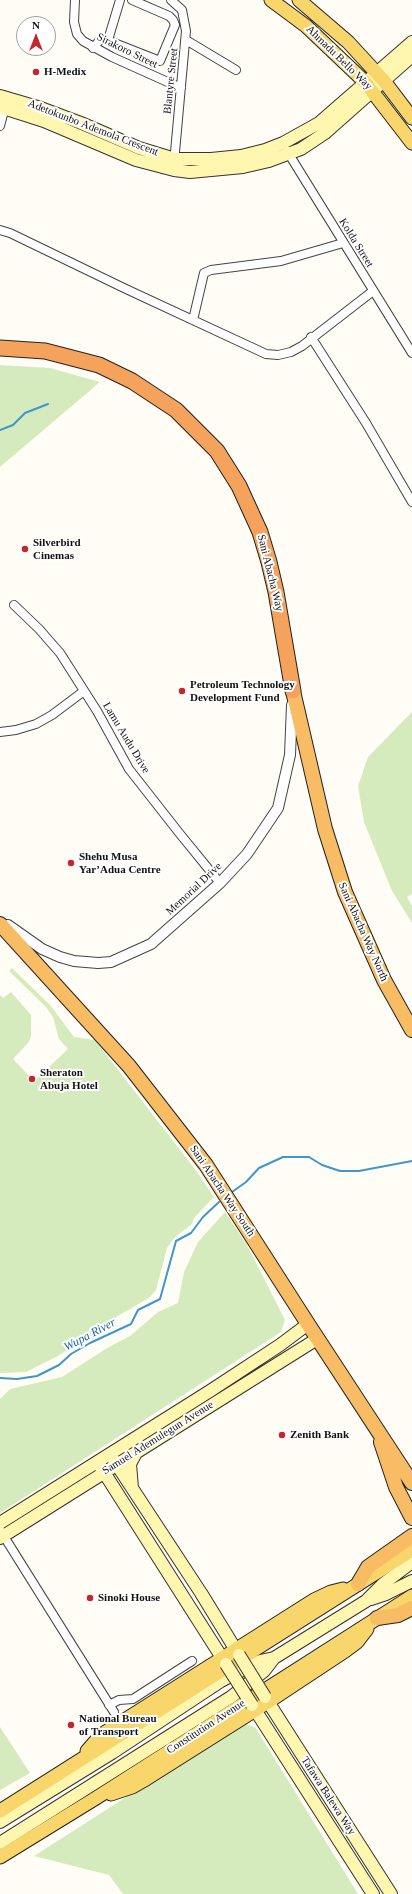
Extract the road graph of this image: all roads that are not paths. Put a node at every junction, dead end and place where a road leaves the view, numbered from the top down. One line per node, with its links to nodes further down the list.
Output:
1 (75, 0): 10 (street, Sirakoro Street)
2 (120, 0): 7 (street)
3 (132, 0): 7 (street)
4 (171, 0): 8 (street, Blantyre Street)
5 (271, 0): 14 (main road, Ahmadu Bello Way)
6 (299, 0): 13 (main road, Ahmadu Bello Way)
7 (108, 40): 10 (street)
8 (186, 40): 12 (street); 15 (street, Blantyre Street)
9 (412, 42): 13 (main road, Adetokunbo Ademola Crescent)
10 (93, 48): 15 (street, Sirakoro Street)
11 (412, 56): 13 (main road, Adetokunbo Ademola Crescent)
12 (236, 70)
13 (380, 76): 14 (main road, Adetokunbo Ademola Crescent); 17 (main road, Ahmadu Bello Way)
14 (369, 86): 19 (main road, Adetokunbo Ademola Crescent); 20 (main road, Ahmadu Bello Way); 21 (main road, Adetokunbo Ademola Crescent)
15 (181, 88): 22 (street, Blantyre Street)
16 (3, 102): 18 (street); 22 (main road, Adetokunbo Ademola Crescent)
17 (412, 118)
18 (0, 126)
19 (283, 143): 21 (street, Kolda Street); 22 (main road, Adetokunbo Ademola Crescent)
20 (412, 143)
21 (288, 154): 22 (main road, Adetokunbo Ademola Crescent); 24 (street, Kolda Street)
22 (174, 164)
23 (0, 230): 26 (street)
24 (343, 243): 25 (street, Kolda Street); 26 (street)
25 (373, 291): 27 (street); 29 (street, Kolda Street)
26 (193, 320): 27 (street)
27 (311, 337): 30 (street)
28 (0, 348): 33 (highway, Sani Abacha Way)
29 (412, 353)
30 (412, 502)
31 (14, 605): 32 (street, Lamu Audu Drive)
32 (84, 690): 34 (street); 36 (street, Lamu Audu Drive)
33 (293, 691): 35 (highway, Sani Abacha Way); 36 (street, Memorial Drive)
34 (0, 732)
35 (325, 829): 39 (highway, Sani Abacha Way North)
36 (220, 883): 37 (street, Memorial Drive)
37 (0, 919)
38 (0, 924): 40 (highway, Sani Abacha Way South)
39 (412, 1030)
40 (308, 1324): 41 (highway, Sani Abacha Way South); 44 (main road, Samuel Ademulegun Avenue)
41 (317, 1339): 42 (highway, Sani Abacha Way South); 43 (main road, Samuel Ademulegun Avenue)
42 (379, 1432): 47 (highway, Sani Abacha Way South); 50 (highway)
43 (136, 1453): 44 (main road, Samuel Ademulegun Avenue); 48 (main road)
44 (113, 1460): 45 (main road, Samuel Ademulegun Avenue); 48 (main road, Tafawa Balewa Way)
45 (101, 1467): 46 (main road, Samuel Ademulegun Avenue); 49 (main road); 51 (main road, Samuel Ademulegun Avenue)
46 (85, 1483): 49 (main road); 52 (main road, Samuel Ademulegun Avenue)
47 (412, 1483)
48 (132, 1488): 62 (main road, Tafawa Balewa Way)
49 (119, 1494): 65 (main road)
50 (412, 1518)
51 (0, 1523)
52 (1, 1534): 64 (street)
53 (412, 1536): 57 (highway)
54 (412, 1550): 57 (main road, Constitution Avenue)
55 (412, 1562): 59 (main road, Constitution Avenue)
56 (412, 1581): 59 (main road, Constitution Avenue)
57 (354, 1586): 62 (main road); 68 (main road, Constitution Avenue)
58 (412, 1596): 61 (main road, Constitution Avenue)
59 (366, 1601): 63 (main road, Constitution Avenue)
60 (412, 1608): 61 (highway)
61 (374, 1620): 66 (main road); 69 (main road, Constitution Avenue)
62 (237, 1652): 65 (main road); 66 (main road, Tafawa Balewa Way, bridge)
63 (274, 1658): 68 (main road, Constitution Avenue); 69 (main road, Constitution Avenue)
64 (192, 1661)
65 (224, 1661): 67 (main road, bridge); 68 (main road)
66 (266, 1699): 67 (main road); 75 (main road, Tafawa Balewa Way)
67 (253, 1707): 69 (main road); 74 (main road)
68 (106, 1744): 70 (main road, Constitution Avenue); 71 (main road, Constitution Avenue)
69 (127, 1777): 72 (main road, Constitution Avenue); 73 (main road)
70 (0, 1811)
71 (0, 1822)
72 (0, 1843)
73 (0, 1857)
74 (373, 1894)
75 (391, 1894)

